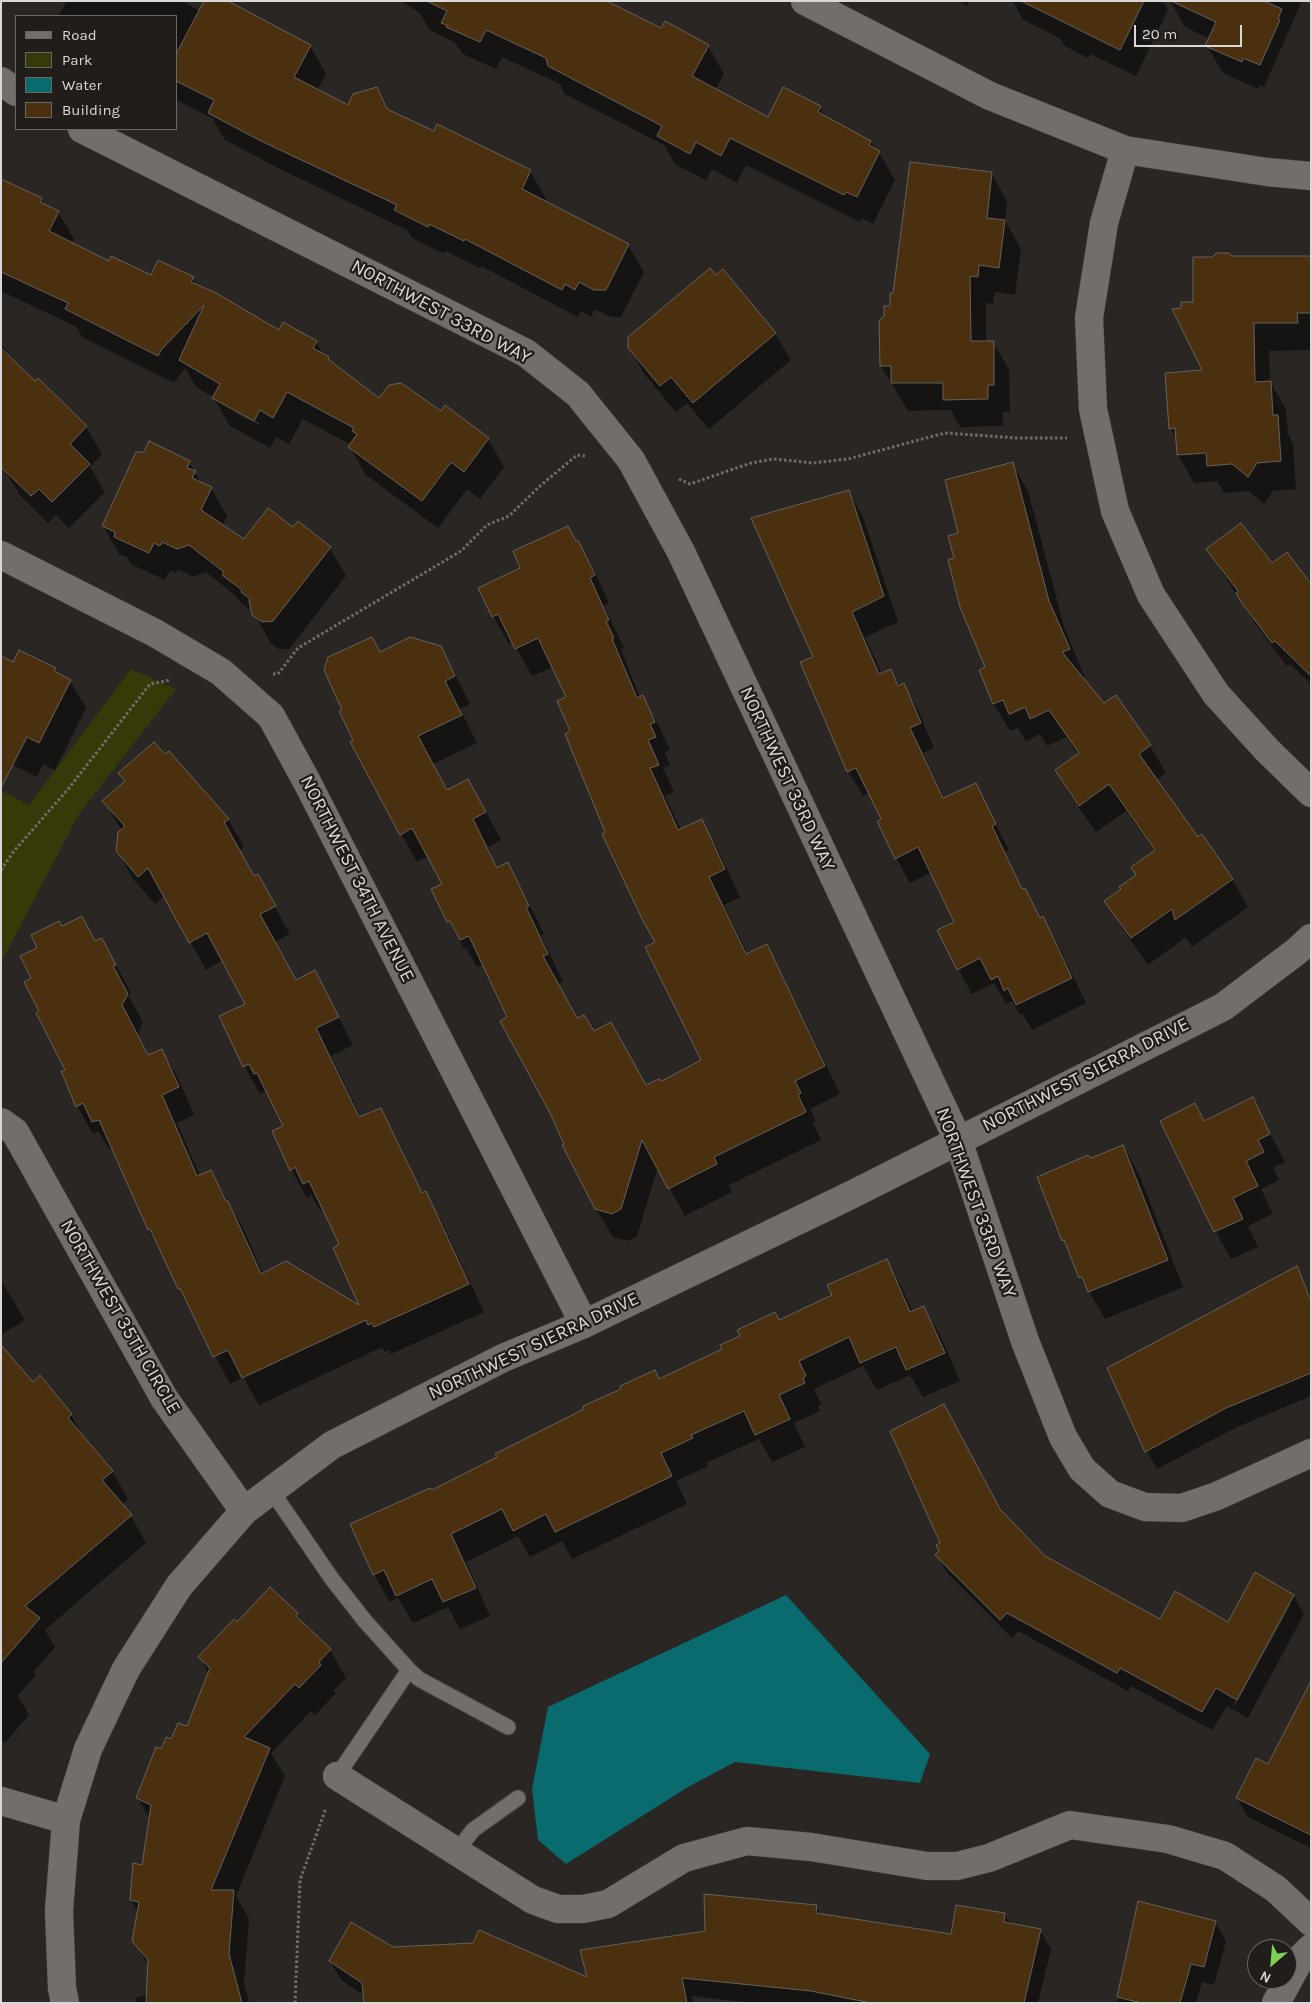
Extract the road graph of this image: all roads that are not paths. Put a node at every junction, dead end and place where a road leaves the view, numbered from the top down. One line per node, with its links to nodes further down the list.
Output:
1 (805, 1): 5 (street)
2 (1, 81): 3 (street)
3 (15, 91)
4 (84, 130): 11 (street, NORTHWEST 33RD WAY)
5 (1125, 150): 6 (street); 8 (street)
6 (1311, 176)
7 (1, 556): 12 (street, NORTHWEST 34TH AVENUE)
8 (1311, 793)
9 (1311, 938): 11 (street, NORTHWEST SIERRA DRIVE)
10 (1, 1122): 15 (street, NORTHWEST 35TH CIRCLE)
11 (958, 1140): 12 (street, NORTHWEST SIERRA DRIVE); 13 (street, NORTHWEST 33RD WAY)
12 (584, 1324): 14 (street, NORTHWEST SIERRA DRIVE)
13 (1311, 1453)
14 (271, 1490): 15 (street, NORTHWEST SIERRA DRIVE); 16 (lane)
15 (244, 1511): 21 (street, NORTHWEST SIERRA DRIVE)
16 (409, 1670): 17 (lane); 18 (lane)
17 (508, 1728)
18 (337, 1776): 22 (street)
19 (518, 1798): 22 (lane)
20 (1, 1801): 21 (street)
21 (66, 1820): 25 (street, NORTHWEST SIERRA DRIVE)
22 (457, 1850): 23 (street)
23 (1311, 1922)
24 (1311, 1948): 26 (street)
25 (65, 2003)
26 (1276, 2003)

